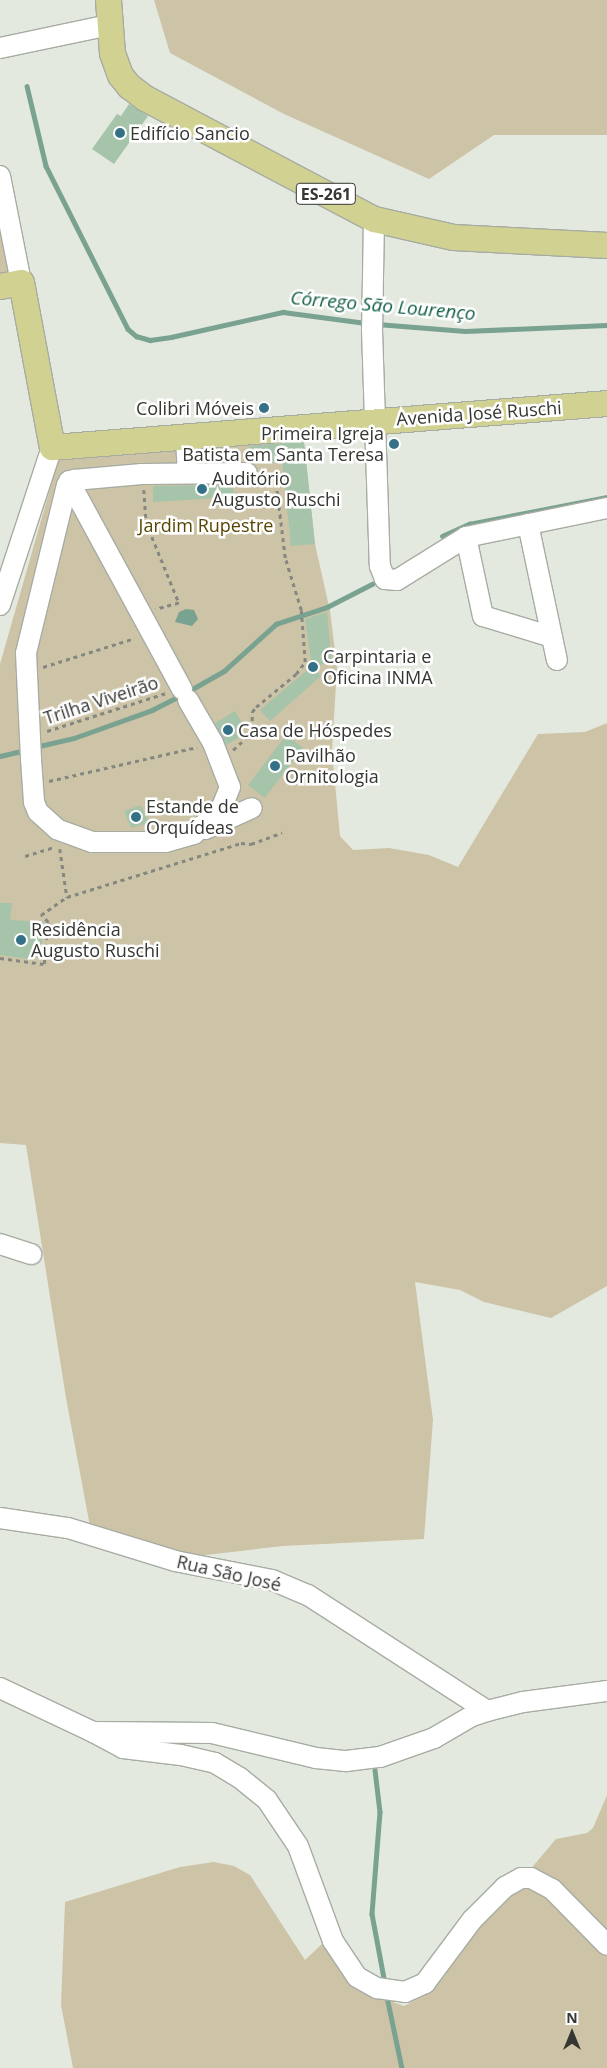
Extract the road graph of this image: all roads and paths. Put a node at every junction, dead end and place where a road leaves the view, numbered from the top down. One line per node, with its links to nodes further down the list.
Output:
1 (108, 0): 2 (main road, ES-261)
2 (109, 26): 3 (street); 5 (main road, ES-261)
3 (0, 48)
4 (0, 176): 7 (street)
5 (374, 219): 6 (main road, ES-261); 9 (street)
6 (607, 244)
7 (10, 284): 11 (main road)
8 (607, 403): 9 (main road, Avenida José Ruschi)
9 (375, 421): 10 (main road, Avenida José Ruschi); 18 (street)
10 (186, 438): 11 (main road, Avenida José Ruschi); 12 (street)
11 (52, 447): 19 (street)
12 (188, 471): 13 (street); 14 (street)
13 (247, 473): 27 (path)
14 (142, 474): 15 (street); 20 (path)
15 (69, 482): 20 (street); 24 (street)
16 (607, 508): 17 (street)
17 (528, 524): 18 (street); 22 (street)
18 (466, 537): 22 (street)
19 (0, 604)
20 (140, 614): 21 (street)
21 (151, 634): 24 (path); 25 (street)
22 (552, 637): 23 (street)
23 (557, 660)
24 (24, 672): 26 (street)
25 (184, 692): 26 (path, Trilha Viveirão); 27 (street)
26 (30, 746): 28 (street)
27 (217, 752): 28 (path); 31 (street)
28 (33, 784): 31 (street)
29 (252, 808): 31 (street)
30 (282, 832): 33 (path)
31 (194, 834)
32 (25, 856): 33 (path)
33 (67, 896): 34 (path)
34 (0, 958)
35 (0, 1244): 36 (street)
36 (31, 1254)
37 (0, 1518): 40 (street, Rua São José)
38 (0, 1688): 41 (street)
39 (607, 1691): 40 (street)
40 (487, 1711): 41 (street)
41 (94, 1732): 42 (street)
42 (607, 1945)

